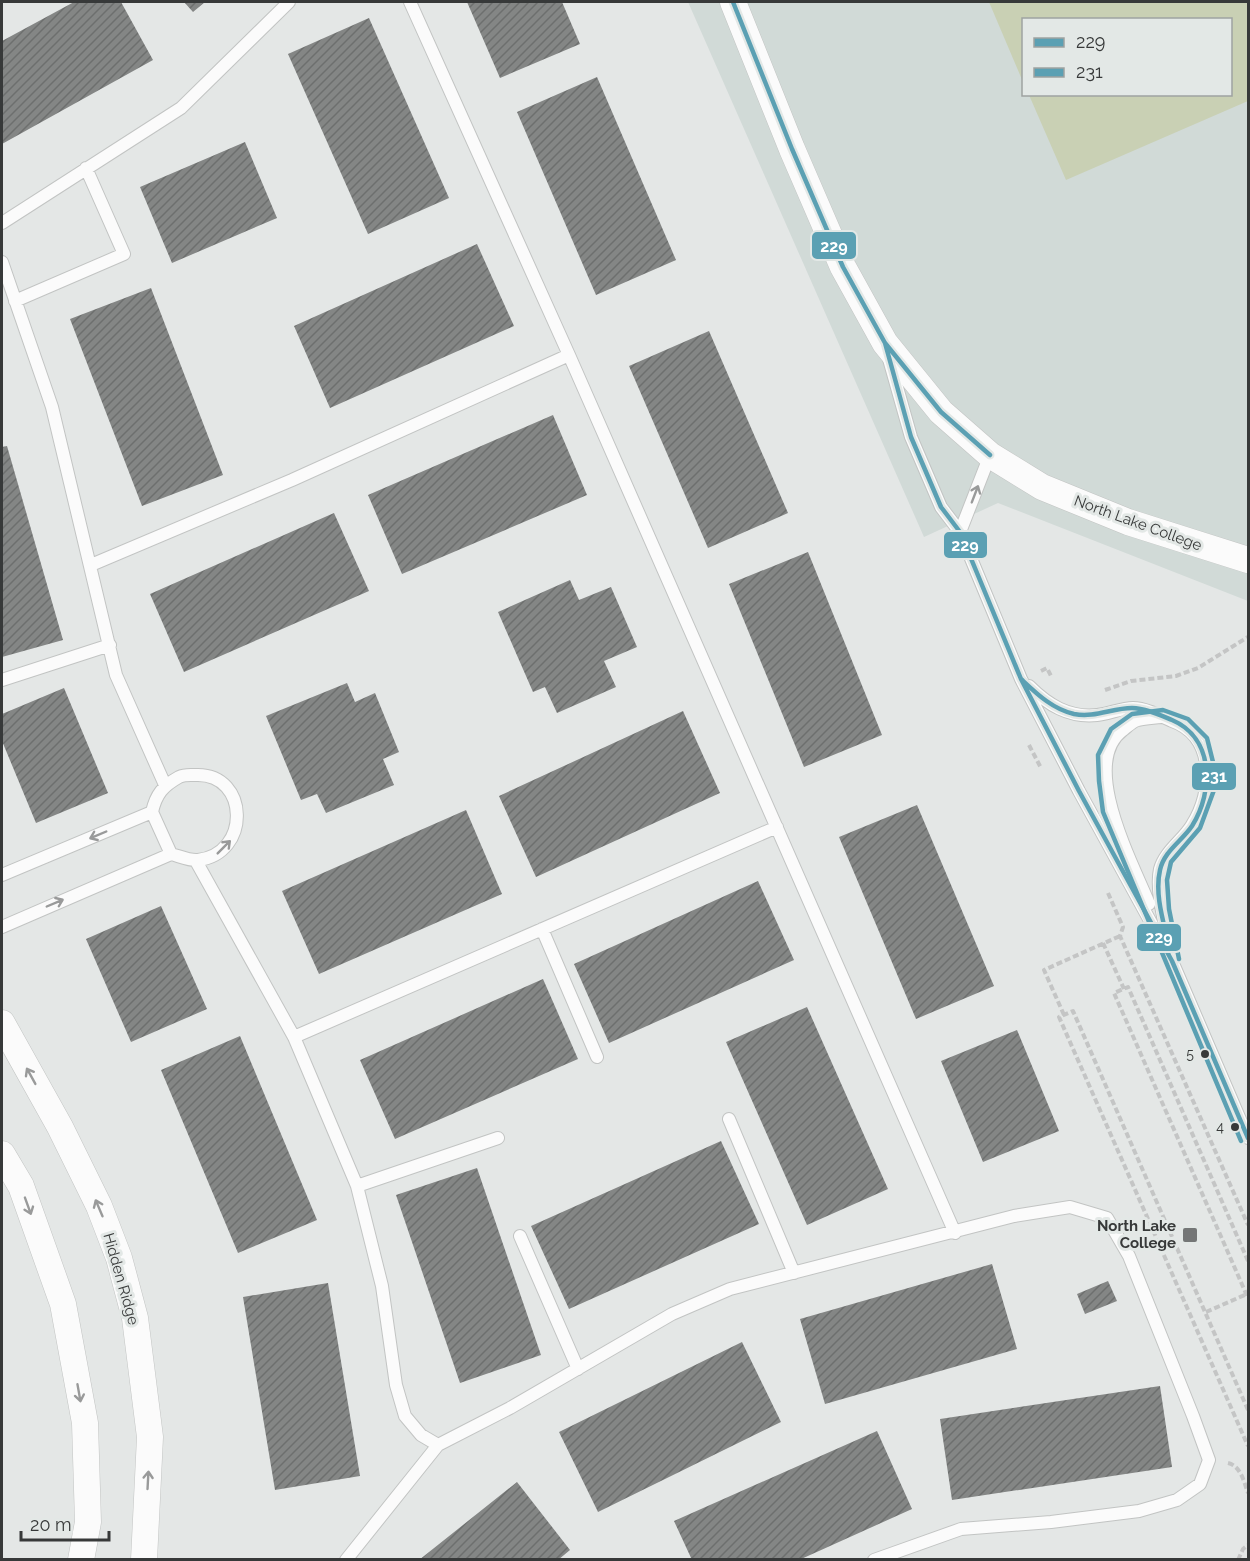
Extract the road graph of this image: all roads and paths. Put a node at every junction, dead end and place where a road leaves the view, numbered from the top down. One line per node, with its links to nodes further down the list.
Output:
1 (289, 2): 4 (lane)
2 (410, 2): 9 (lane)
3 (733, 2): 8 (street, North Lake College)
4 (86, 168): 5 (lane); 7 (lane)
5 (2, 223)
6 (2, 262): 7 (lane)
7 (15, 301): 13 (lane)
8 (885, 343): 10 (street, North Lake College); 11 (lane)
9 (569, 355): 13 (lane); 26 (lane)
10 (990, 455): 11 (lane, one-way to 10); 12 (street, North Lake College)
11 (960, 532): 17 (lane)
12 (1248, 560)
13 (91, 565): 15 (lane)
14 (1248, 637): 20 (path)
15 (110, 645): 18 (lane); 24 (lane)
16 (1037, 672): 19 (path)
17 (1021, 679): 21 (lane); 35 (lane)
18 (2, 680)
19 (1056, 684)
20 (1096, 694)
21 (1161, 717): 35 (lane); 35 (lane)
22 (1026, 739): 23 (path)
23 (1041, 769)
24 (165, 785): 25 (lane); 28 (lane, one-way to 24)
25 (152, 812): 27 (lane); 29 (lane, one-way to 29)
26 (777, 827): 32 (lane); 47 (lane)
27 (171, 854): 28 (lane); 31 (lane, one-way to 27)
28 (196, 861): 39 (lane)
29 (2, 875)
30 (1106, 887): 33 (path)
31 (2, 927)
32 (542, 929): 39 (lane); 40 (lane)
33 (1120, 936): 34 (path); 46 (path)
34 (1103, 943): 36 (path); 37 (path)
35 (1172, 961): 43 (lane)
36 (1124, 989): 49 (path); 51 (path)
37 (1064, 1015): 52 (path); 56 (path)
38 (2, 1023): 61 (street, Hidden Ridge, one-way to 38)
39 (294, 1037): 45 (lane)
40 (597, 1057)
41 (729, 1119): 50 (lane)
42 (498, 1138): 45 (lane)
43 (1248, 1138)
44 (2, 1154): 60 (street, one-way to 60)
45 (357, 1186): 55 (lane)
46 (1248, 1225)
47 (955, 1233): 50 (lane); 57 (lane)
48 (520, 1236): 53 (lane)
49 (1248, 1261)
50 (794, 1273): 53 (lane)
51 (1248, 1296): 52 (path)
52 (1206, 1312): 54 (path)
53 (578, 1369): 55 (lane)
54 (1248, 1410)
55 (438, 1445): 62 (lane)
56 (1248, 1446)
57 (1209, 1460): 58 (path); 63 (lane)
58 (1248, 1493)
59 (1248, 1545): 64 (path)
60 (81, 1560)
61 (144, 1560)
62 (346, 1560)
63 (874, 1560)
64 (1238, 1560)

